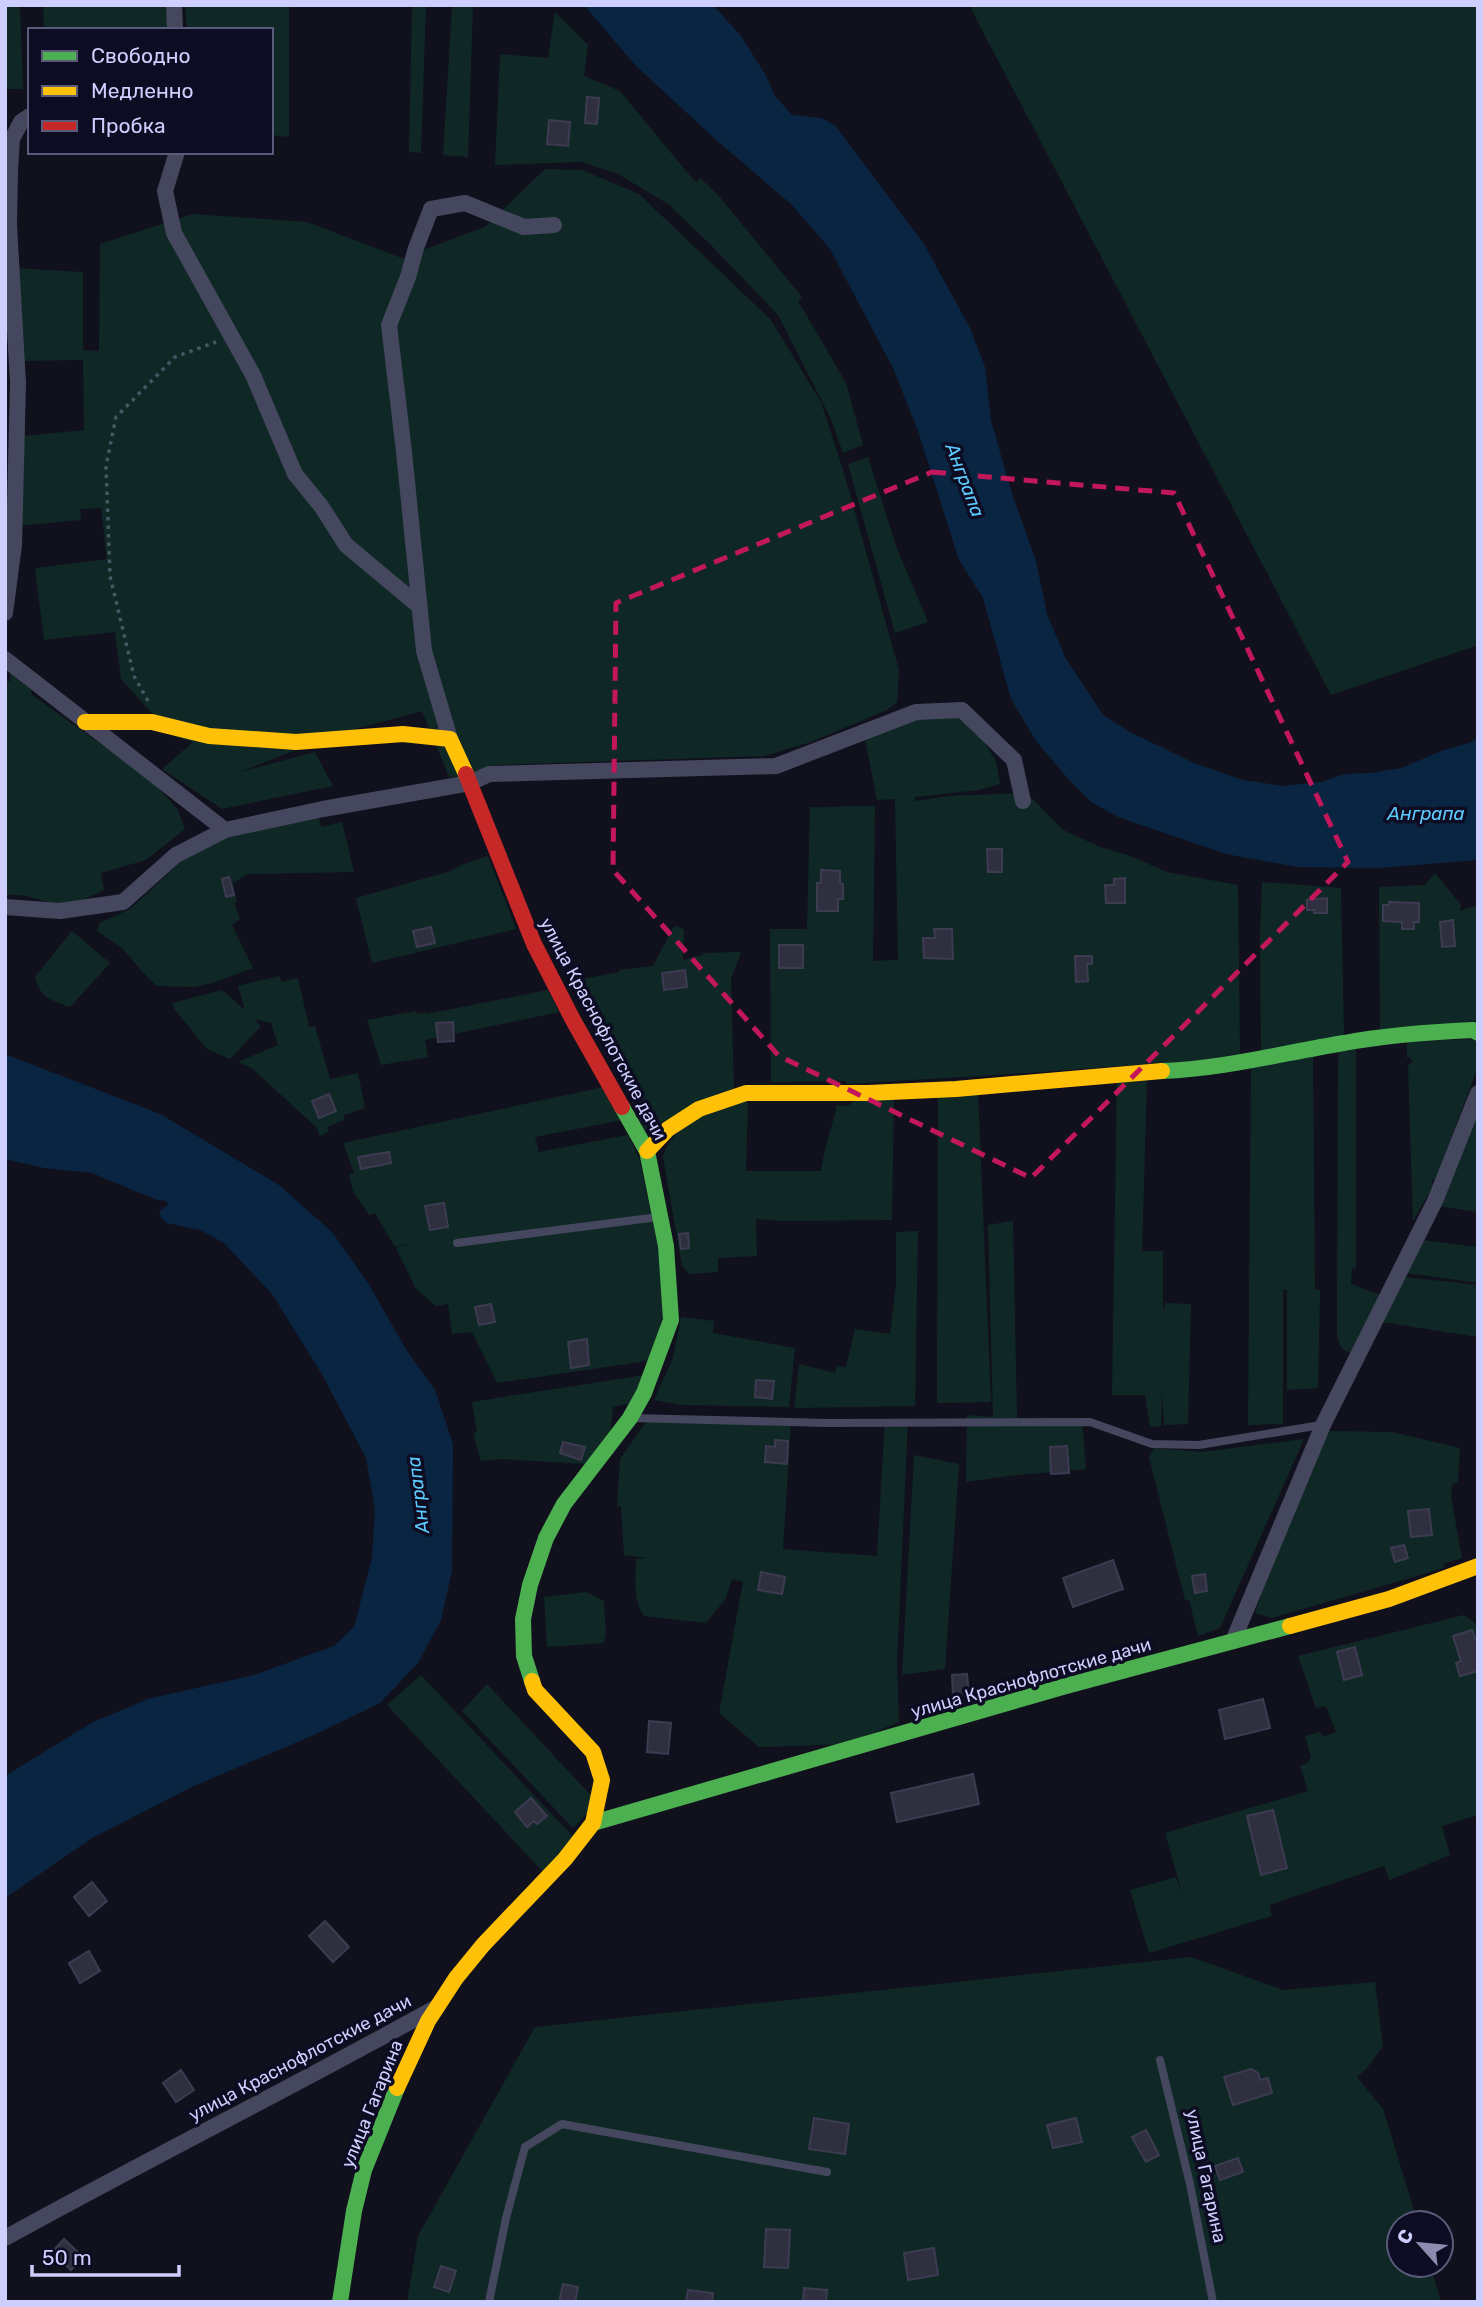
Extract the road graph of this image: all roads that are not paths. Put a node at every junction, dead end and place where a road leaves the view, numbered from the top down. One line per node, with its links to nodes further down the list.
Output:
1 (174, 5): 2 (street)
2 (175, 28)
3 (28, 117): 7 (street)
4 (176, 154): 6 (street)
5 (554, 225): 6 (street)
6 (419, 606): 10 (street)
7 (5, 613)
8 (5, 659): 9 (street)
9 (85, 722): 10 (street); 13 (street)
10 (450, 739): 11 (street, улица Краснофлотские дачи)
11 (470, 783): 12 (street); 13 (street); 17 (street, улица Краснофлотские дачи)
12 (1023, 801)
13 (225, 830): 14 (street)
14 (5, 907)
15 (1478, 1032): 17 (street)
16 (1478, 1093): 21 (street)
17 (647, 1151): 18 (street, улица Краснофлотские дачи)
18 (660, 1217): 19 (lane); 20 (street, улица Краснофлотские дачи)
19 (457, 1243)
20 (630, 1418): 21 (lane); 24 (street, улица Краснофлотские дачи)
21 (1323, 1425): 23 (street)
22 (1478, 1566): 23 (street, улица Краснофлотские дачи)
23 (1233, 1641): 24 (street, улица Краснофлотские дачи)
24 (593, 1822): 25 (street, улица Краснофлотские дачи)
25 (436, 2008): 28 (street, улица Краснофлотские дачи); 29 (street, улица Гагарина)
26 (1160, 2060): 31 (lane, улица Гагарина)
27 (827, 2172): 30 (lane)
28 (5, 2238)
29 (340, 2302)
30 (489, 2302)
31 (1213, 2302)

